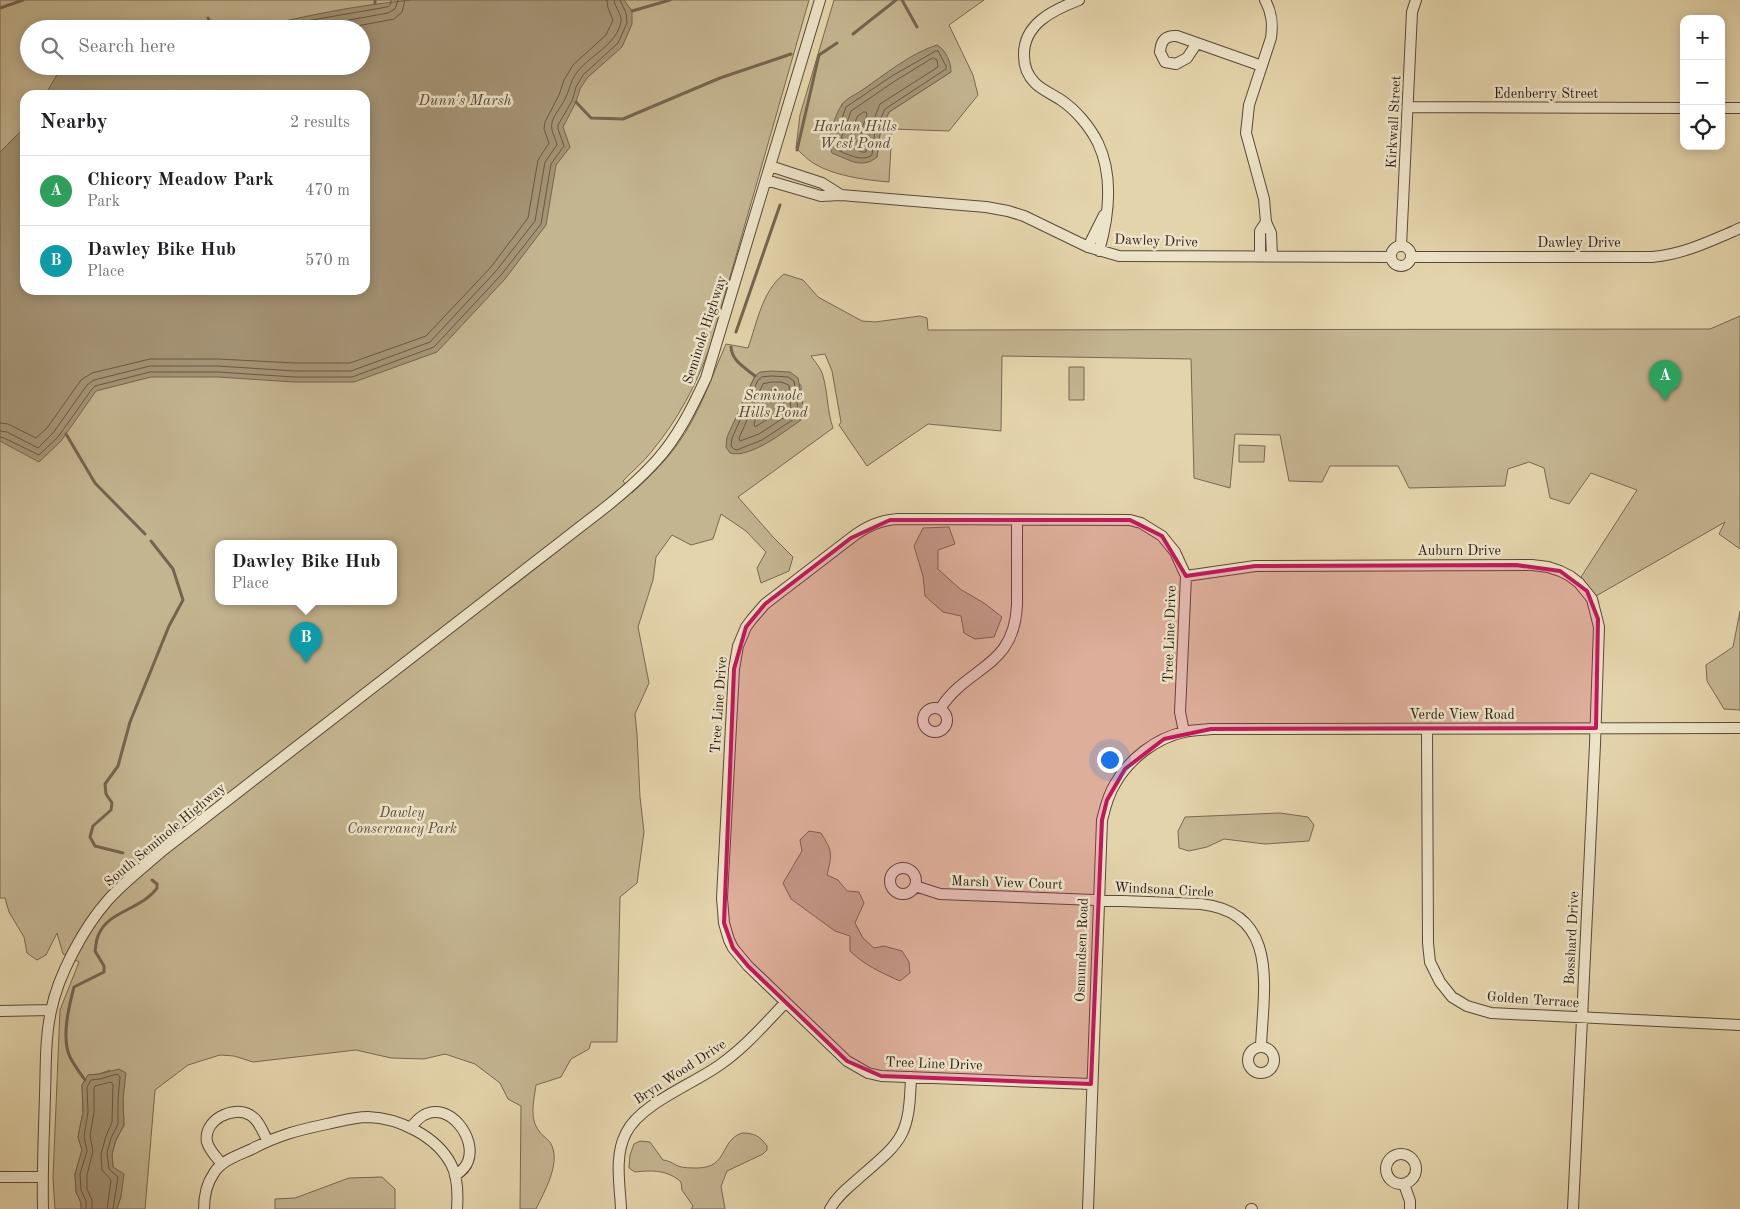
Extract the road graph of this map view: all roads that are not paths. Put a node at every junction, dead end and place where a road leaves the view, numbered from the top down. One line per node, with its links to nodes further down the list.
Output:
1 (820, 0): 11 (street, Seminole Highway)
2 (1079, 0): 14 (street)
3 (1265, 0): 6 (street)
4 (1416, 0): 7 (street, Kirkwall Street)
5 (1197, 43): 6 (street)
6 (1262, 66): 15 (street)
7 (1409, 107): 8 (street, Edenberry Street); 17 (street, Kirkwall Street)
8 (1680, 108)
9 (1725, 108): 10 (street)
10 (1740, 108)
11 (770, 166): 12 (street, Seminole Highway); 13 (street, Dawley Drive)
12 (766, 180): 13 (street, Dawley Drive); 26 (street, Seminole Highway)
13 (841, 195): 18 (street, Dawley Drive)
14 (1106, 212): 18 (street); 19 (street)
15 (1266, 222): 20 (street); 21 (street)
16 (1740, 228): 23 (street, Dawley Drive)
17 (1401, 246): 22 (street); 23 (street)
18 (1088, 247): 19 (street, Dawley Drive)
19 (1099, 251): 20 (street, Dawley Drive)
20 (1260, 256): 21 (street, Dawley Drive)
21 (1272, 256): 22 (street, Dawley Drive)
22 (1391, 257): 23 (street)
23 (1412, 257)
24 (1017, 520): 25 (street, Tree Line Drive); 27 (street); 34 (street, Tree Line Drive)
25 (1186, 576): 28 (street, Auburn Drive); 31 (street, Tree Line Drive)
26 (426, 648): 35 (street, South Seminole Highway)
27 (940, 708)
28 (1596, 728): 29 (street, Verde View Road); 30 (street, Verde View Road); 37 (street, Bosshard Drive)
29 (1740, 728)
30 (1427, 729): 31 (street, Verde View Road); 37 (street, Golden Terrace)
31 (1184, 732): 33 (street, Osmundsen Road)
32 (915, 886): 33 (street, Marsh View Court)
33 (1098, 900): 39 (street, Windsona Circle); 41 (street, Osmundsen Road)
34 (785, 1003): 40 (street, Tree Line Drive); 52 (street, Bryn Wood Drive)
35 (51, 1010): 36 (street); 47 (street, South Seminole Highway)
36 (0, 1011)
37 (1582, 1017): 38 (street, Golden Terrace); 56 (street, Bosshard Drive)
38 (1740, 1025)
39 (1261, 1047)
40 (911, 1077): 41 (street, Tree Line Drive); 53 (street)
41 (1091, 1084): 54 (street, Osmundsen Road)
42 (410, 1128): 43 (street); 45 (street); 45 (street)
43 (268, 1140): 44 (street); 44 (street)
44 (222, 1164): 50 (street)
45 (455, 1176): 51 (street)
46 (0, 1177): 47 (street)
47 (42, 1177): 49 (street, South Seminole Highway)
48 (1404, 1184): 55 (street)
49 (43, 1209)
50 (204, 1209)
51 (457, 1209)
52 (621, 1209)
53 (830, 1209)
54 (1088, 1209)
55 (1410, 1209)
56 (1573, 1209)

